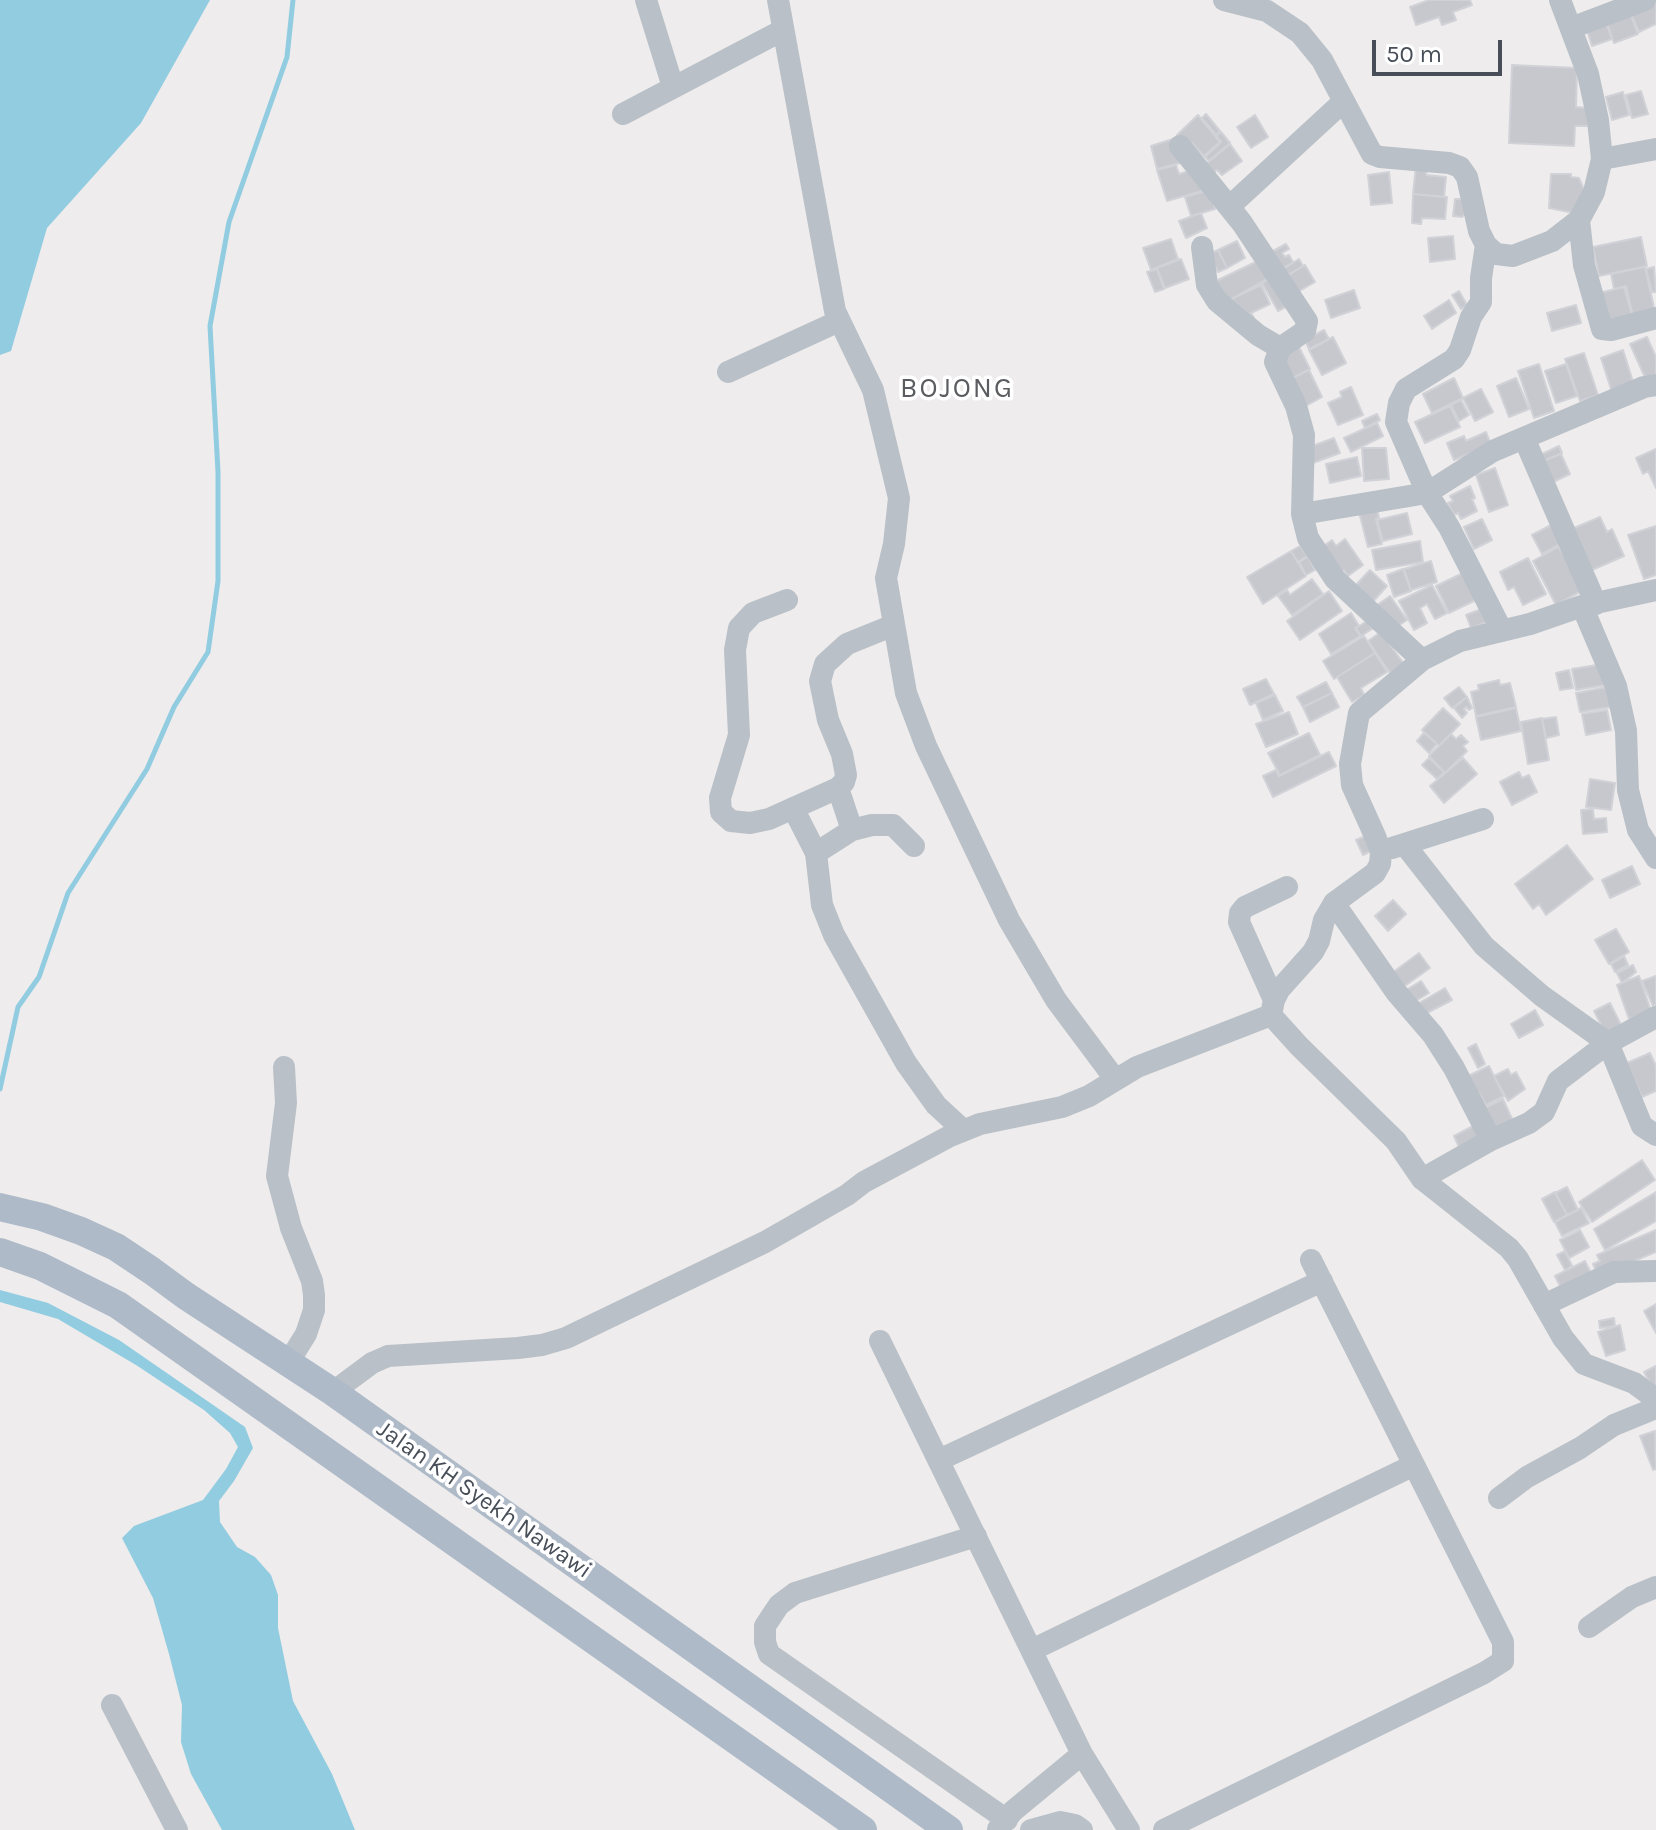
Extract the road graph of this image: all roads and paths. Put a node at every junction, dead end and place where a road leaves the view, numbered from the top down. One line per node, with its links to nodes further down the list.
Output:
1 (646, 0): 8 (street)
2 (778, 0): 7 (street)
3 (1224, 0): 9 (street)
4 (1560, 0): 6 (street)
5 (1645, 0): 6 (street)
6 (1571, 28): 13 (street)
7 (783, 30): 8 (street); 19 (street)
8 (673, 87): 10 (street)
9 (1344, 101): 14 (street); 16 (street)
10 (623, 114)
11 (1180, 146): 14 (street)
12 (1656, 149): 13 (street)
13 (1602, 159): 15 (street)
14 (1229, 207): 20 (street)
15 (1579, 220): 16 (street); 18 (street)
16 (1486, 245): 24 (street)
17 (1202, 247): 20 (street)
18 (1656, 318)
19 (839, 321): 21 (street); 29 (street)
20 (1280, 348): 25 (street)
21 (728, 372)
22 (1656, 385): 23 (street)
23 (1524, 438): 24 (street); 28 (street)
24 (1427, 493): 25 (street); 30 (street)
25 (1302, 514): 31 (street)
26 (1656, 590): 28 (street)
27 (787, 600): 33 (street)
28 (1589, 605): 30 (street); 40 (street)
29 (894, 625): 32 (street); 47 (street)
30 (1502, 631): 31 (street)
31 (1422, 660): 38 (street)
32 (838, 788): 33 (street); 35 (street)
33 (793, 808): 39 (street)
34 (1483, 819): 36 (street)
35 (852, 830): 37 (street); 39 (street)
36 (1405, 845): 38 (street); 45 (street)
37 (914, 846)
38 (1381, 852): 42 (street)
39 (816, 853): 48 (street)
40 (1656, 858)
41 (1287, 887): 43 (street)
42 (1334, 903): 43 (street); 50 (street)
43 (1272, 1008): 47 (street); 51 (street)
44 (1656, 1017): 45 (street)
45 (1608, 1043): 49 (street); 50 (street)
46 (284, 1067): 59 (street)
47 (1115, 1079): 48 (street)
48 (963, 1130): 60 (street)
49 (1656, 1135)
50 (1491, 1140): 51 (street)
51 (1422, 1179): 57 (street)
52 (0, 1207): 59 (main road, Jalan KH Syekh Nawawi)
53 (0, 1252): 74 (main road)
54 (1311, 1260): 56 (street)
55 (1656, 1271): 57 (street)
56 (1322, 1281): 63 (street); 64 (street)
57 (1544, 1305): 61 (street)
58 (880, 1341): 63 (street)
59 (288, 1363): 60 (main road, Jalan KH Syekh Nawawi)
60 (333, 1392): 75 (main road, Jalan KH Syekh Nawawi)
61 (1656, 1399)
62 (1656, 1408): 65 (street)
63 (939, 1460): 66 (street)
64 (1414, 1465): 69 (street); 79 (street)
65 (1499, 1498)
66 (976, 1536): 69 (street); 72 (street)
67 (1656, 1587): 68 (street)
68 (1589, 1627)
69 (1032, 1650): 71 (street)
70 (112, 1705): 73 (street)
71 (1082, 1754): 72 (street); 78 (street)
72 (1002, 1825)
73 (177, 1830)
74 (863, 1830)
75 (949, 1830)
76 (1031, 1830): 77 (street)
77 (1082, 1830)
78 (1129, 1830)
79 (1164, 1830)

